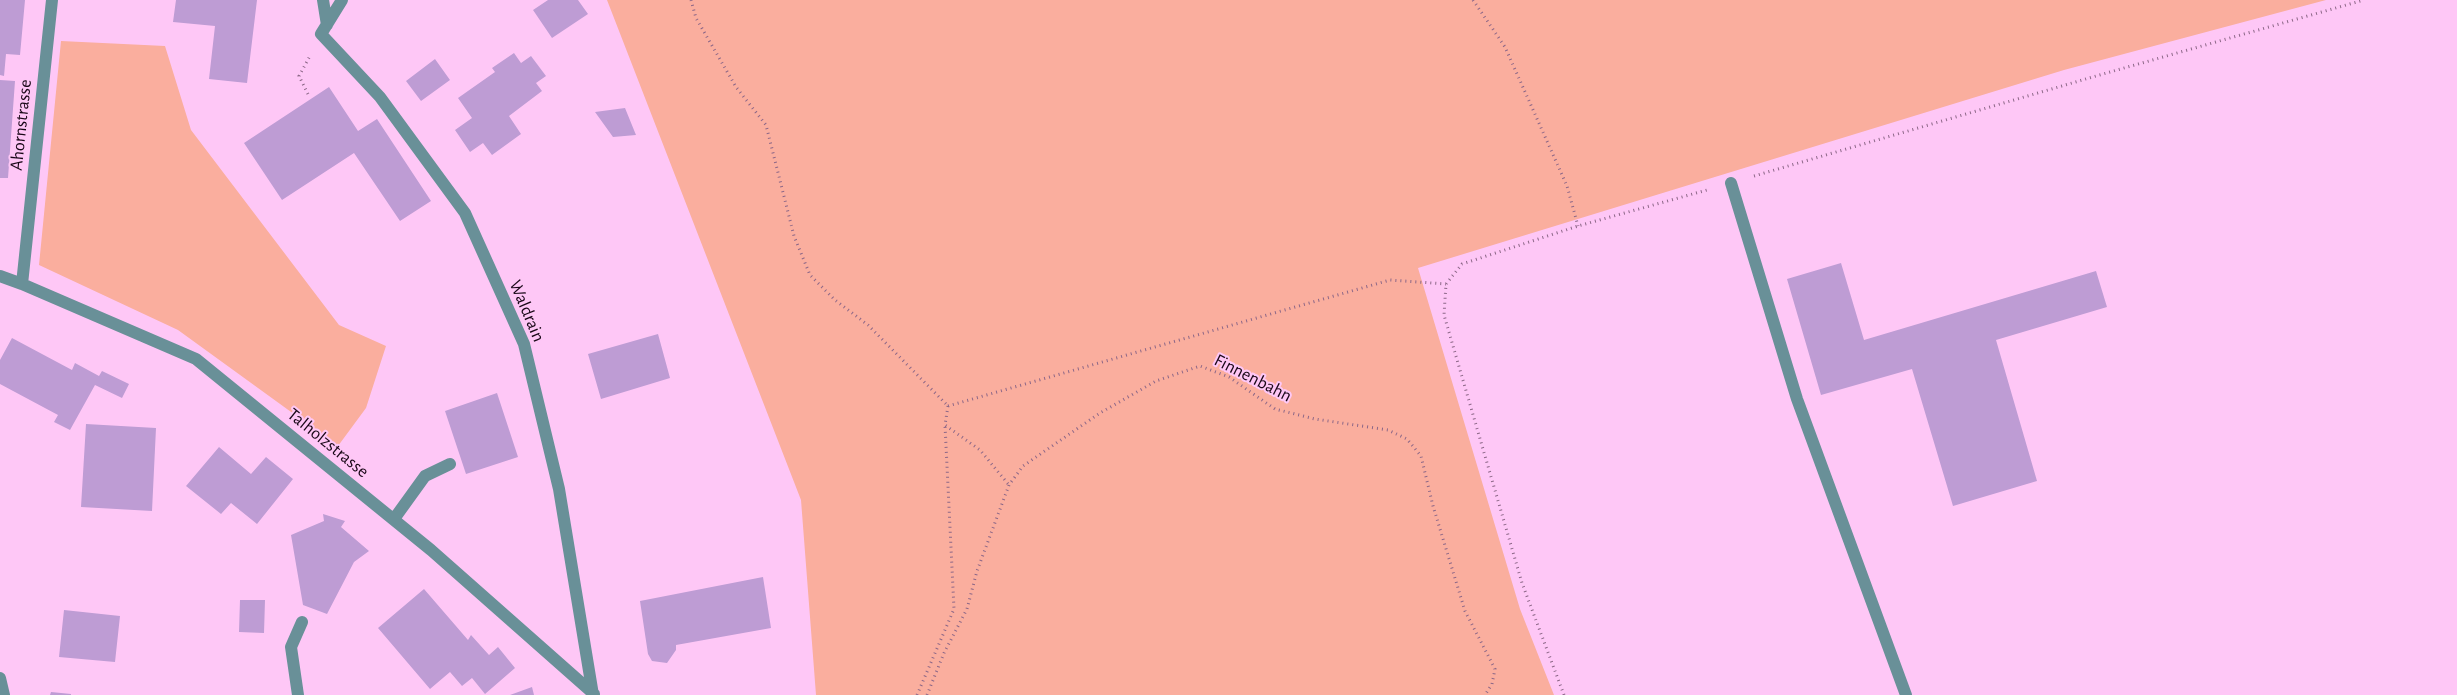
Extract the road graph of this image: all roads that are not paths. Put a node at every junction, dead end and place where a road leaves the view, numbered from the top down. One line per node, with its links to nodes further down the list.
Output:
1 (52, 0): 7 (street, Ahornstrasse)
2 (323, 0): 4 (street)
3 (342, 0): 4 (street)
4 (324, 29): 12 (street, Waldrain)
5 (1731, 183): 15 (street)
6 (0, 276): 7 (street, Talholzstrasse)
7 (22, 284): 9 (street, Talholzstrasse)
8 (450, 464): 9 (street)
9 (394, 519): 12 (street, Talholzstrasse)
10 (302, 622): 14 (street)
11 (0, 678): 13 (street)
12 (594, 694)
13 (4, 695)
14 (298, 695)
15 (1906, 695)

